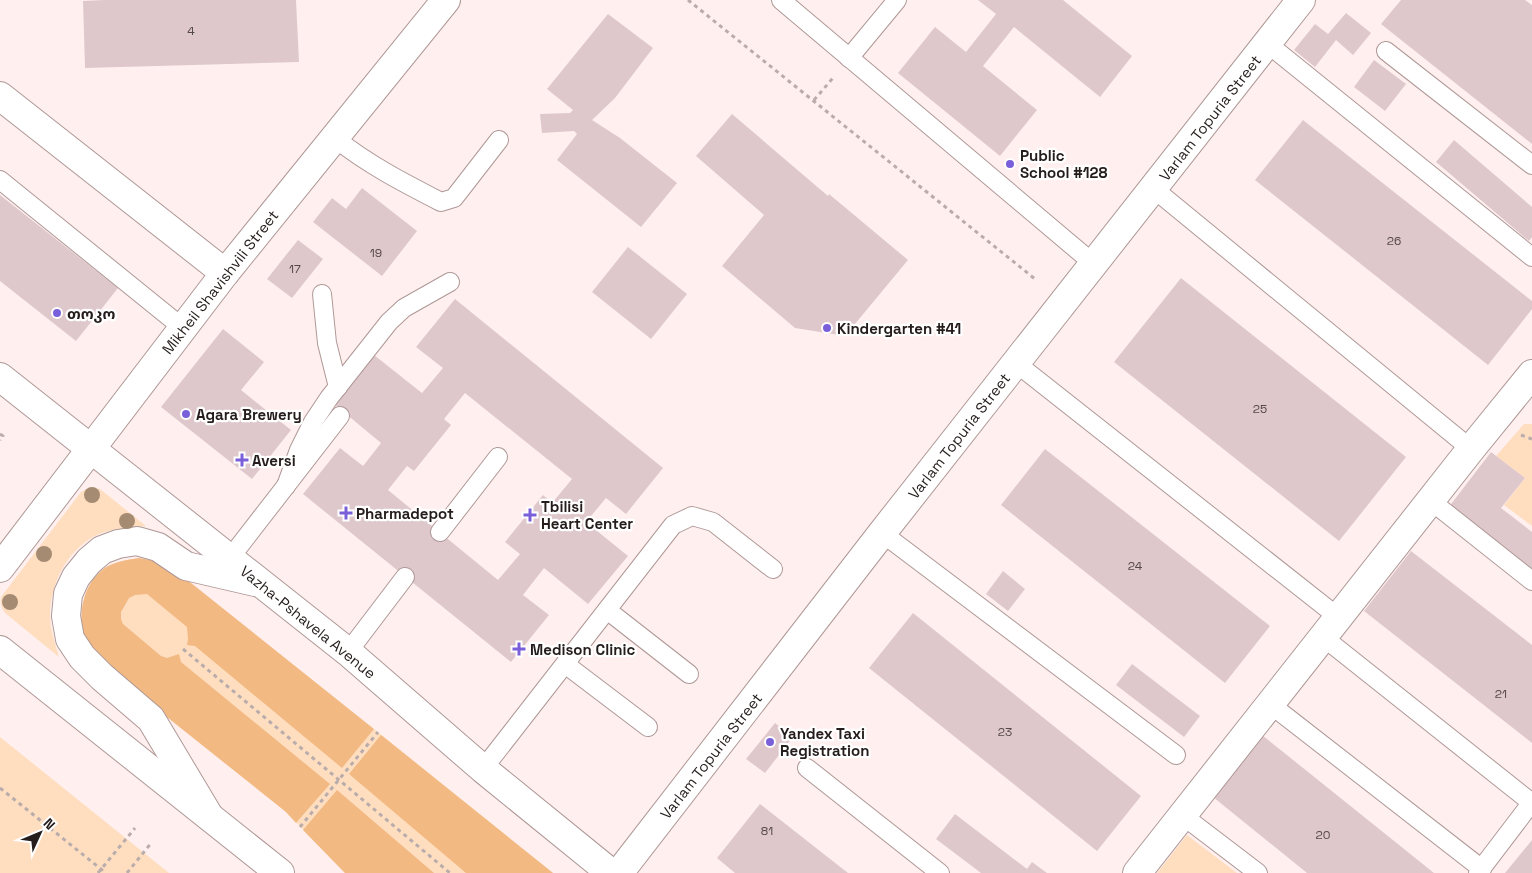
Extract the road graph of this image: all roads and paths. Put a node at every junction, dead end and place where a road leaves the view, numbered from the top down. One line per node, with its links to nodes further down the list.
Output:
1 (446, 0): 10 (street, Mikheil Shavishvili Street)
2 (688, 0): 18 (path)
3 (781, 0): 8 (lane)
4 (897, 0): 8 (lane)
5 (1301, 0): 6 (street, Varlam Topuria Street)
6 (1268, 44): 14 (street, Varlam Topuria Street); 15 (lane)
7 (1386, 51): 12 (lane)
8 (850, 58): 16 (lane)
9 (0, 96): 17 (street)
10 (335, 138): 11 (lane); 17 (street, Mikheil Shavishvili Street)
11 (500, 140)
12 (1532, 164)
13 (0, 180): 21 (lane)
14 (1154, 189): 16 (street, Varlam Topuria Street); 30 (lane)
15 (1532, 257)
16 (1094, 264): 22 (street, Varlam Topuria Street)
17 (225, 274): 21 (street, Mikheil Shavishvili Street)
18 (1035, 279)
19 (450, 282): 25 (lane)
20 (322, 294): 25 (lane)
21 (183, 328): 29 (street, Mikheil Shavishvili Street)
22 (1016, 363): 35 (street, Varlam Topuria Street); 43 (lane)
23 (1532, 374): 30 (street)
24 (0, 377): 29 (street, Vazha-Pshavela Avenue)
25 (338, 388): 32 (lane)
26 (340, 416): 32 (lane)
27 (0, 434): 28 (path)
28 (0, 440)
29 (92, 449): 36 (street, Vazha-Pshavela Avenue); 37 (street, Mikheil Shavishvili Street)
30 (1471, 449): 33 (street)
31 (498, 457): 34 (lane)
32 (286, 486): 36 (lane)
33 (1431, 501): 40 (lane); 43 (street)
34 (440, 532)
35 (882, 533): 52 (lane); 71 (street, Varlam Topuria Street)
36 (230, 558): 41 (street, Vazha-Pshavela Avenue)
37 (0, 568)
38 (773, 569): 42 (lane)
39 (405, 577): 46 (lane)
40 (1532, 581)
41 (261, 583): 46 (street, Vazha-Pshavela Avenue); 58 (street)
42 (607, 610): 47 (lane); 48 (lane)
43 (1330, 627): 49 (street); 57 (lane)
44 (183, 649): 55 (path)
45 (0, 650): 58 (street)
46 (348, 652): 54 (street, Vazha-Pshavela Avenue)
47 (566, 664): 50 (lane); 54 (lane)
48 (689, 674)
49 (1270, 704): 59 (street); 64 (lane)
50 (648, 727)
51 (378, 732): 55 (path)
52 (1176, 755)
53 (807, 768): 72 (lane)
54 (483, 769): 70 (street, Vazha-Pshavela Avenue)
55 (339, 780): 60 (path); 69 (path)
56 (0, 788): 63 (path)
57 (1532, 803): 64 (lane)
58 (209, 816): 68 (street)
59 (1182, 816): 73 (street); 74 (lane)
60 (300, 827)
61 (135, 828): 63 (path)
62 (152, 842): 67 (path)
63 (101, 869): 65 (path); 66 (path)
64 (1480, 871)
65 (98, 873)
66 (106, 873)
67 (127, 873)
68 (280, 873)
69 (450, 873)
70 (611, 873)
71 (618, 873)
72 (940, 873)
73 (1137, 873)
74 (1258, 873)

